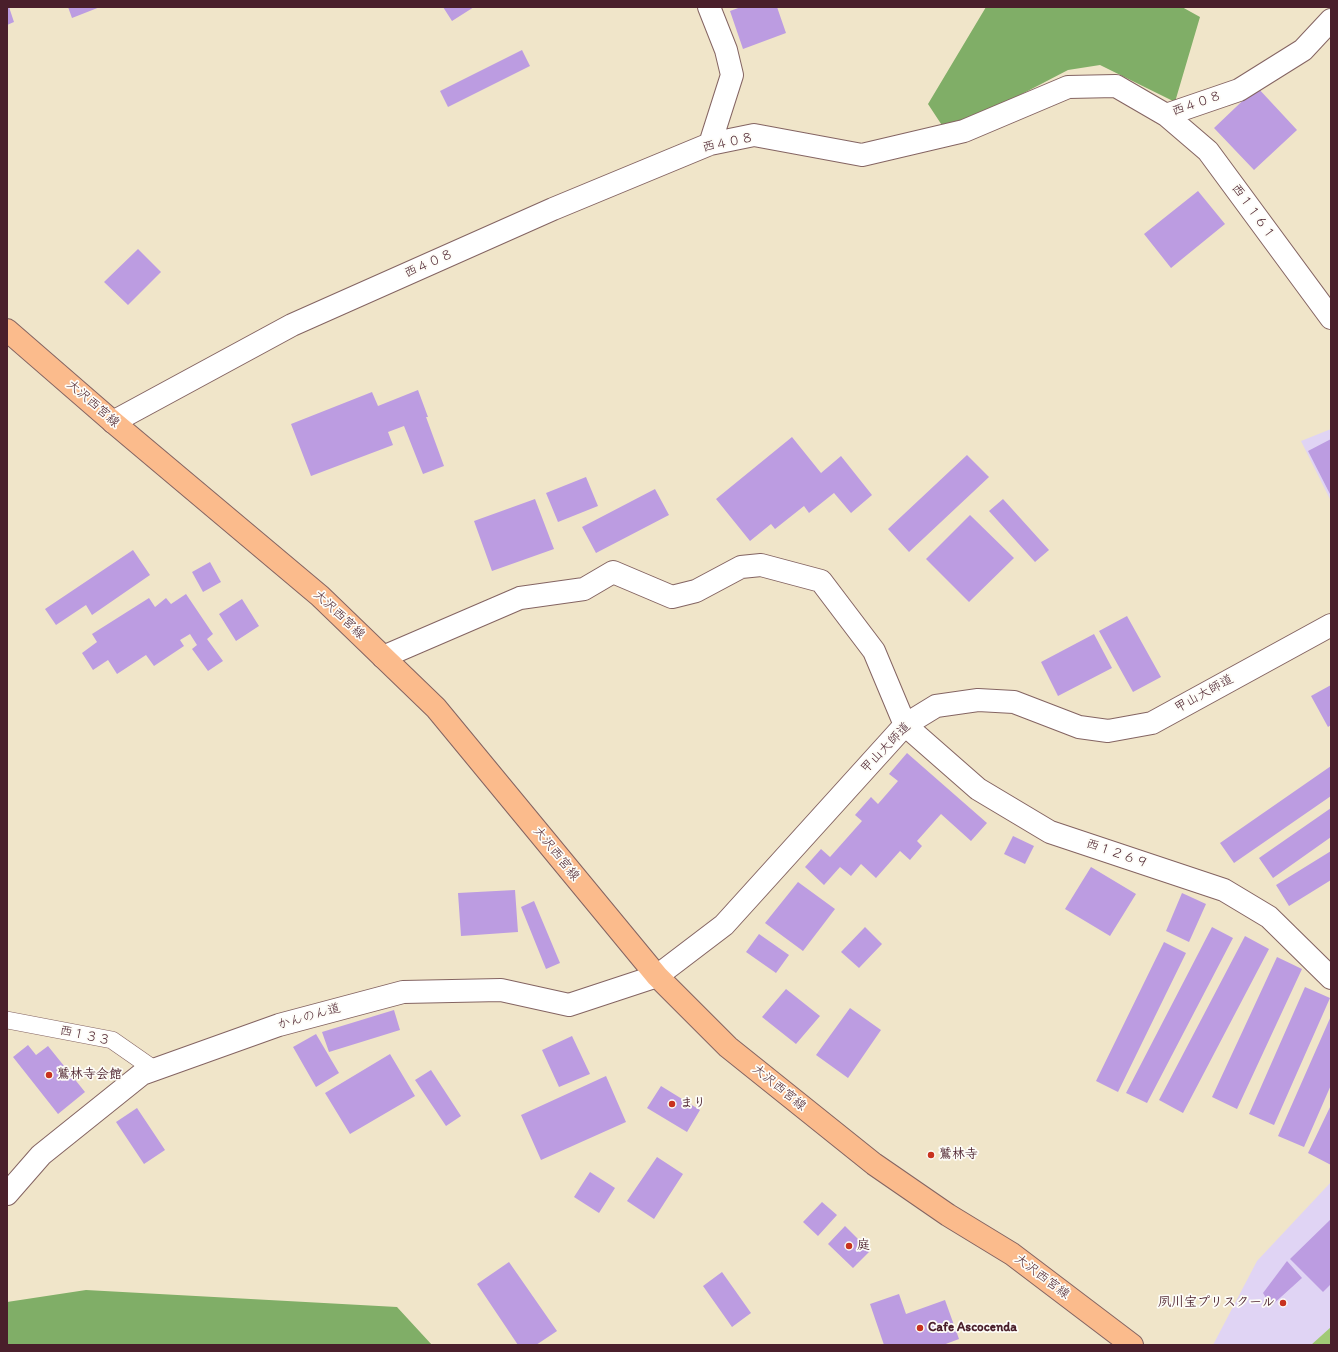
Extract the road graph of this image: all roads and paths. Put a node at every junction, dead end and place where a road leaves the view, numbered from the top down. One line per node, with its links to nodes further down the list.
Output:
1 (709, 7): 4 (street)
2 (1331, 20): 3 (street, 西４０８)
3 (1166, 115): 4 (street, 西４０８); 5 (street, 西１１６１)
4 (710, 144): 7 (street, 西４０８)
5 (1331, 318)
6 (7, 330): 7 (main road, 大沢西宮線)
7 (113, 422): 9 (main road, 大沢西宮線)
8 (1331, 625): 10 (street, 甲山大師道)
9 (383, 657): 10 (street); 11 (main road, 大沢西宮線)
10 (905, 725): 11 (street, 甲山大師道); 12 (street, 西１２６９)
11 (657, 976): 14 (street, かんのん道); 16 (main road, 大沢西宮線)
12 (1331, 978)
13 (7, 1020): 14 (lane, 西１３３)
14 (155, 1070): 15 (street, かんのん道)
15 (7, 1194)
16 (1132, 1345)

